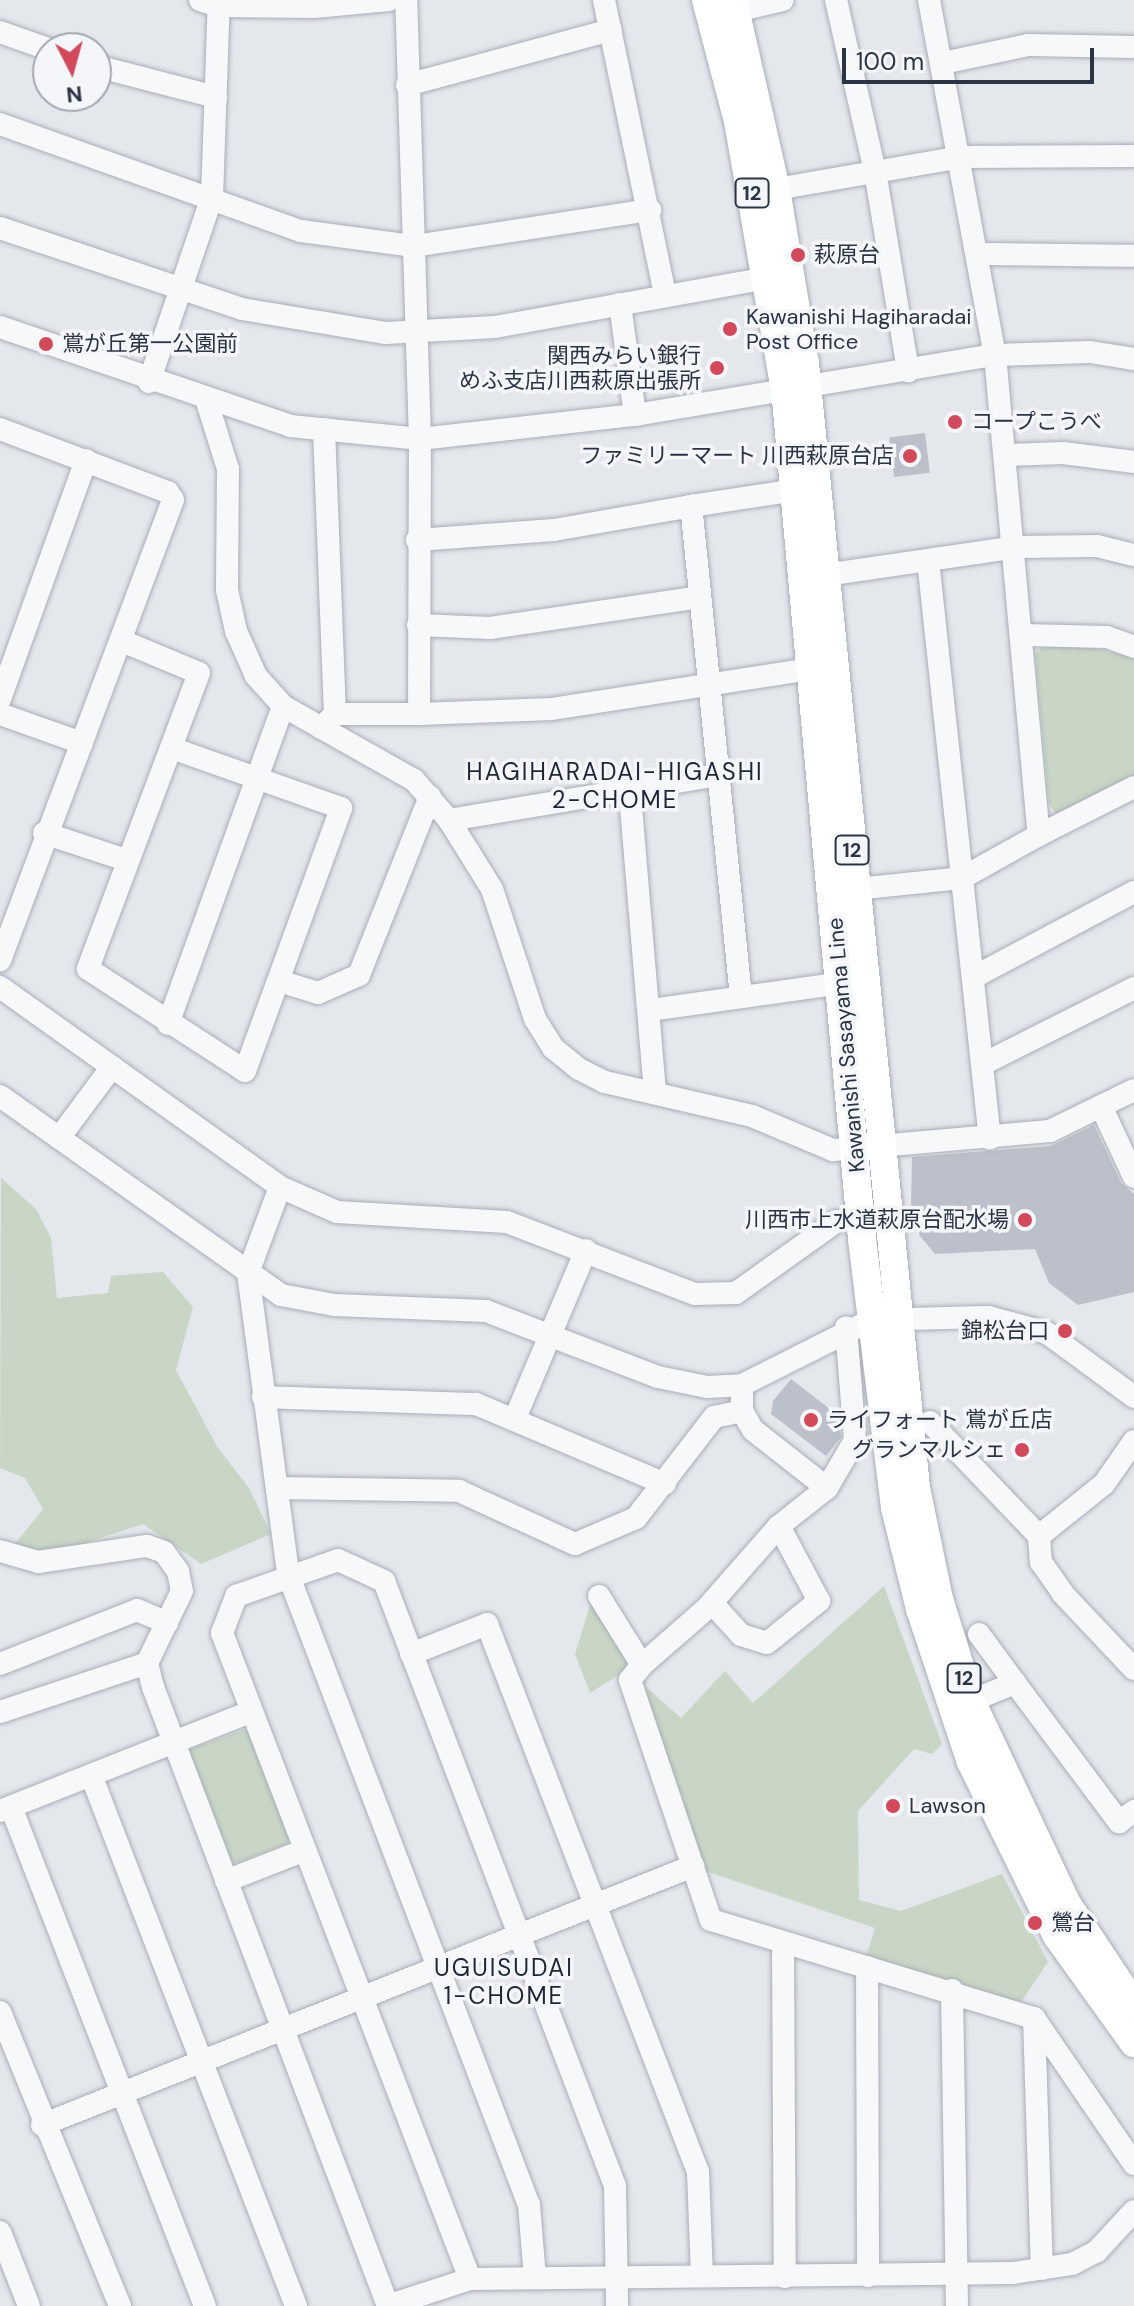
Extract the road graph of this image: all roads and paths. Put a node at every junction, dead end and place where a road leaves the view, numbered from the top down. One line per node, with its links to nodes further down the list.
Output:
1 (389, 0): 8 (street)
2 (406, 0): 16 (street)
3 (604, 0): 10 (street)
4 (706, 0): 29 (main road, Kawanishi Sasayama Line / 12)
5 (783, 0): 9 (street)
6 (836, 0): 21 (street)
7 (929, 0): 14 (street)
8 (213, 2): 17 (street)
9 (734, 6): 22 (main road, Kawanishi Sasayama Line / 12)
10 (611, 30): 16 (street); 24 (street)
11 (0, 32): 12 (street)
12 (32, 43)
13 (1134, 47): 14 (street)
14 (943, 63): 20 (street)
15 (112, 70): 17 (street)
16 (407, 85): 26 (street)
17 (216, 97): 23 (street)
18 (0, 124): 23 (street)
19 (1134, 156): 20 (street)
20 (962, 157): 21 (street); 27 (street)
21 (875, 171): 22 (street); 37 (street)
22 (776, 189): 39 (main road, Kawanishi Sasayama Line / 12)
23 (212, 197): 26 (street); 30 (street)
24 (650, 210): 26 (street); 31 (street)
25 (0, 228): 30 (street)
26 (414, 246): 34 (street)
27 (979, 254): 28 (street); 35 (street)
28 (1134, 256)
29 (768, 278): 31 (street); 39 (main road, Kawanishi Sasayama Line / 12)
30 (182, 285): 34 (street); 38 (street)
31 (665, 295): 32 (street)
32 (620, 304): 34 (street); 41 (street)
33 (0, 327): 38 (street)
34 (415, 332): 44 (street)
35 (995, 355): 36 (street); 37 (street); 45 (street)
36 (1134, 359)
37 (908, 371): 39 (street)
38 (149, 382): 40 (street)
39 (796, 387): 41 (street); 48 (main road, Kawanishi Sasayama Line / 12); 54 (main road, Kawanishi Sasayama Line / 12)
40 (207, 402): 43 (street); 63 (street)
41 (635, 415): 44 (street)
42 (0, 429): 46 (street)
43 (324, 429): 44 (street); 66 (street)
44 (420, 439): 50 (street)
45 (1008, 455): 47 (street); 51 (street)
46 (86, 460): 58 (street); 62 (street)
47 (1134, 462)
48 (796, 490): 49 (street); 60 (main road, Kawanishi Sasayama Line / 12)
49 (691, 506): 50 (street); 55 (street)
50 (417, 540): 56 (street)
51 (1017, 547): 52 (street); 53 (street); 57 (street)
52 (1134, 555)
53 (928, 562): 54 (street); 78 (street)
54 (825, 575): 79 (main road, Kawanishi Sasayama Line / 12)
55 (700, 597): 56 (street); 61 (street)
56 (418, 625): 65 (street)
57 (1024, 635): 59 (street); 76 (street)
58 (122, 641): 67 (street); 68 (street)
59 (1134, 647)
60 (810, 669): 61 (street); 84 (main road, Kawanishi Sasayama Line / 12)
61 (708, 685): 65 (street); 70 (street)
62 (0, 699)
63 (283, 706): 66 (street); 69 (street)
64 (0, 714): 67 (street)
65 (419, 714): 66 (street)
66 (328, 721): 73 (street)
67 (82, 743): 75 (street)
68 (172, 748): 69 (street); 77 (street)
69 (256, 774): 83 (street); 89 (street)
70 (718, 775): 72 (street); 87 (street)
71 (1134, 787): 76 (street)
72 (630, 795): 74 (street); 88 (street)
73 (430, 797): 74 (street); 83 (street)
74 (449, 820): 93 (street)
75 (44, 833): 77 (street); 81 (street)
76 (1039, 835): 78 (street)
77 (126, 860): 89 (street)
78 (962, 878): 79 (street); 82 (street)
79 (856, 889): 98 (main road, Kawanishi Sasayama Line / 12)
80 (1134, 892): 82 (street)
81 (0, 961)
82 (974, 977): 90 (street)
83 (279, 981): 89 (street)
84 (841, 983): 87 (street); 98 (main road, Kawanishi Sasayama Line / 12)
85 (0, 987): 91 (street)
86 (1134, 988): 90 (street)
87 (741, 997): 88 (street)
88 (650, 1010): 93 (street)
89 (168, 1024)
90 (983, 1064): 97 (street)
91 (112, 1067): 96 (street); 100 (street)
92 (1134, 1090): 95 (street)
93 (655, 1093): 98 (street)
94 (0, 1096): 96 (street)
95 (1101, 1106): 97 (street); 99 (street)
96 (59, 1138): 103 (street)
97 (990, 1138): 98 (street)
98 (868, 1149): 104 (main road, Kawanishi Sasayama Line / 12)
99 (1134, 1177)
100 (280, 1187): 102 (street); 103 (street)
101 (837, 1221): 102 (street)
102 (586, 1250): 105 (street)
103 (248, 1273): 105 (street); 107 (street)
104 (871, 1321): 106 (street); 108 (street); 115 (street); 130 (main road, Kawanishi Sasayama Line / 12)
105 (551, 1334): 106 (street); 110 (street)
106 (742, 1385): 109 (street)
107 (263, 1397): 110 (street); 114 (street)
108 (1134, 1397)
109 (742, 1411): 113 (street); 115 (street)
110 (516, 1416): 113 (street)
111 (930, 1422): 117 (street)
112 (1134, 1441): 117 (street)
113 (665, 1484): 114 (street)
114 (278, 1488): 119 (street)
115 (827, 1488): 116 (street)
116 (779, 1526): 121 (street); 121 (street)
117 (1039, 1536): 128 (street)
118 (0, 1551): 122 (street)
119 (288, 1574): 124 (street); 131 (street); 143 (street)
120 (599, 1596): 127 (street)
121 (712, 1603): 127 (street)
122 (167, 1623): 125 (street); 126 (street)
123 (979, 1634): 129 (street)
124 (411, 1654): 140 (street); 141 (street)
125 (147, 1663): 132 (street); 133 (street)
126 (0, 1664)
127 (642, 1665): 138 (street)
128 (1134, 1669)
129 (1015, 1683): 130 (street); 136 (street)
130 (961, 1705): 147 (main road, Kawanishi Sasayama Line / 12); 151 (main road, Kawanishi Sasayama Line / 12)
131 (252, 1711): 133 (street); 137 (street)
132 (0, 1712)
133 (174, 1743): 134 (street); 139 (street)
134 (91, 1775): 135 (street); 152 (street)
135 (6, 1809): 153 (street)
136 (1134, 1811)
137 (305, 1850): 139 (street); 146 (street)
138 (693, 1866): 140 (street); 142 (street)
139 (226, 1881): 150 (street)
140 (597, 1905): 141 (street); 160 (street)
141 (518, 1936): 143 (street); 162 (street)
142 (783, 1943): 144 (street); 163 (street)
143 (441, 1967): 146 (street); 164 (street)
144 (867, 1967): 145 (street); 161 (street)
145 (952, 1990): 149 (street); 159 (street)
146 (362, 1998): 150 (street); 165 (street)
147 (1134, 2005)
148 (0, 2012): 154 (street)
149 (1034, 2018): 155 (street); 158 (street)
150 (283, 2031): 152 (street); 170 (street)
151 (1134, 2043)
152 (200, 2063): 153 (street); 169 (street)
153 (121, 2094): 154 (street); 168 (street)
154 (42, 2125): 167 (street)
155 (1134, 2164)
156 (1134, 2211): 158 (street)
157 (0, 2232): 166 (street)
158 (1042, 2269): 159 (street)
159 (956, 2274): 161 (street); 172 (street)
160 (702, 2276): 162 (street); 163 (street)
161 (868, 2276): 163 (street)
162 (617, 2277): 164 (street); 171 (street)
163 (785, 2277)
164 (535, 2278): 165 (street)
165 (470, 2279): 170 (street)
166 (29, 2306)
167 (120, 2306)
168 (205, 2306)
169 (296, 2306)
170 (388, 2306)
171 (617, 2306)
172 (957, 2306)

